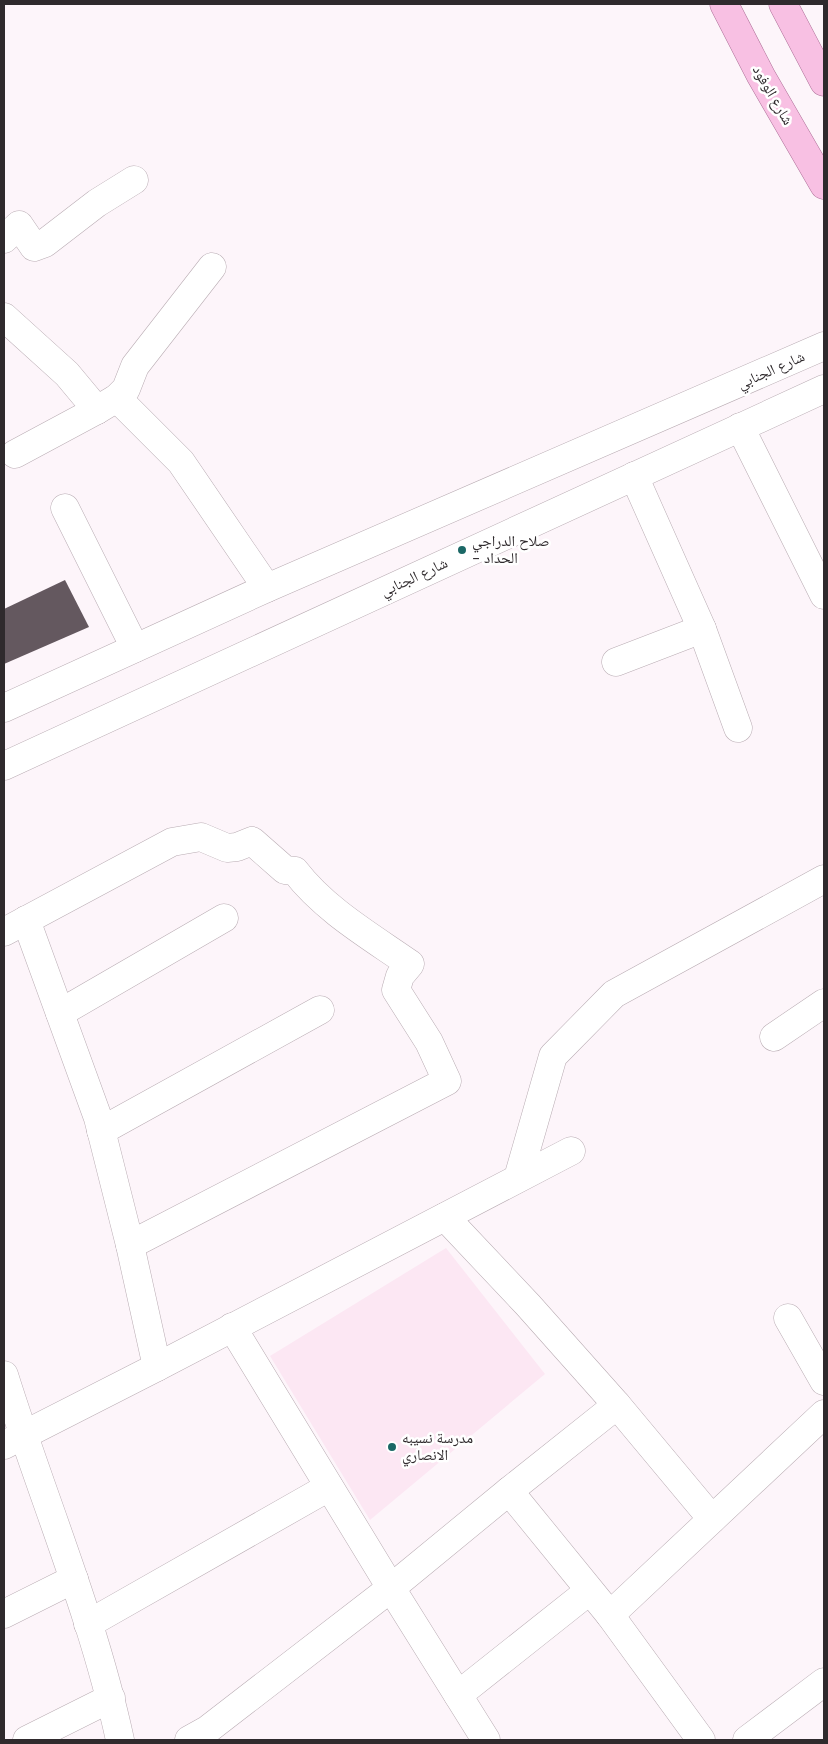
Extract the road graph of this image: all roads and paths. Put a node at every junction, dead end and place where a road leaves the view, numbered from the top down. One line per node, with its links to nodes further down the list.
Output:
1 (724, 4): 5 (main road, شارع الوفود)
2 (784, 4): 3 (main road)
3 (824, 82)
4 (134, 180): 6 (street)
5 (824, 185)
6 (4, 239)
7 (212, 267): 11 (street)
8 (4, 317): 11 (street)
9 (815, 350): 10 (street); 16 (street, شارع الجنابي)
10 (824, 390): 12 (street, شارع الجنابي)
11 (107, 404): 13 (street); 16 (street)
12 (740, 427): 14 (street, شارع الجنابي); 17 (street)
13 (15, 454)
14 (634, 476): 18 (street); 23 (street, شارع الجنابي)
15 (65, 508): 19 (street)
16 (267, 588): 19 (street, شارع الجنابي)
17 (824, 595)
18 (702, 629): 20 (street); 22 (street)
19 (135, 648): 21 (street, شارع الجنابي)
20 (616, 662)
21 (4, 708)
22 (738, 728)
23 (4, 766)
24 (824, 880): 33 (street)
25 (224, 918): 29 (street)
26 (15, 926): 29 (street); 35 (street)
27 (824, 1003): 30 (street)
28 (320, 1010): 31 (street)
29 (60, 1013): 31 (street)
30 (774, 1037)
31 (101, 1131): 35 (street)
32 (571, 1151): 33 (street)
33 (518, 1178): 34 (street)
34 (445, 1217): 37 (street); 41 (street)
35 (130, 1245): 38 (street)
36 (788, 1318): 40 (street)
37 (232, 1327): 38 (street); 44 (street)
38 (157, 1367): 43 (street)
39 (4, 1375): 43 (street)
40 (824, 1381)
41 (617, 1405): 45 (street); 46 (street)
42 (824, 1414): 46 (street)
43 (13, 1440): 47 (street)
44 (329, 1487): 48 (street); 52 (street)
45 (508, 1491): 48 (street); 49 (street)
46 (712, 1519): 51 (street)
47 (74, 1578): 50 (street); 52 (street)
48 (391, 1588): 54 (street); 56 (street)
49 (589, 1592): 51 (street); 54 (street)
50 (4, 1614)
51 (610, 1615): 60 (street)
52 (88, 1624): 55 (street)
53 (824, 1682): 61 (street)
54 (458, 1695): 59 (street)
55 (111, 1698): 57 (street); 58 (street)
56 (204, 1737)
57 (27, 1740)
58 (120, 1740)
59 (486, 1740)
60 (701, 1740)
61 (747, 1740)

